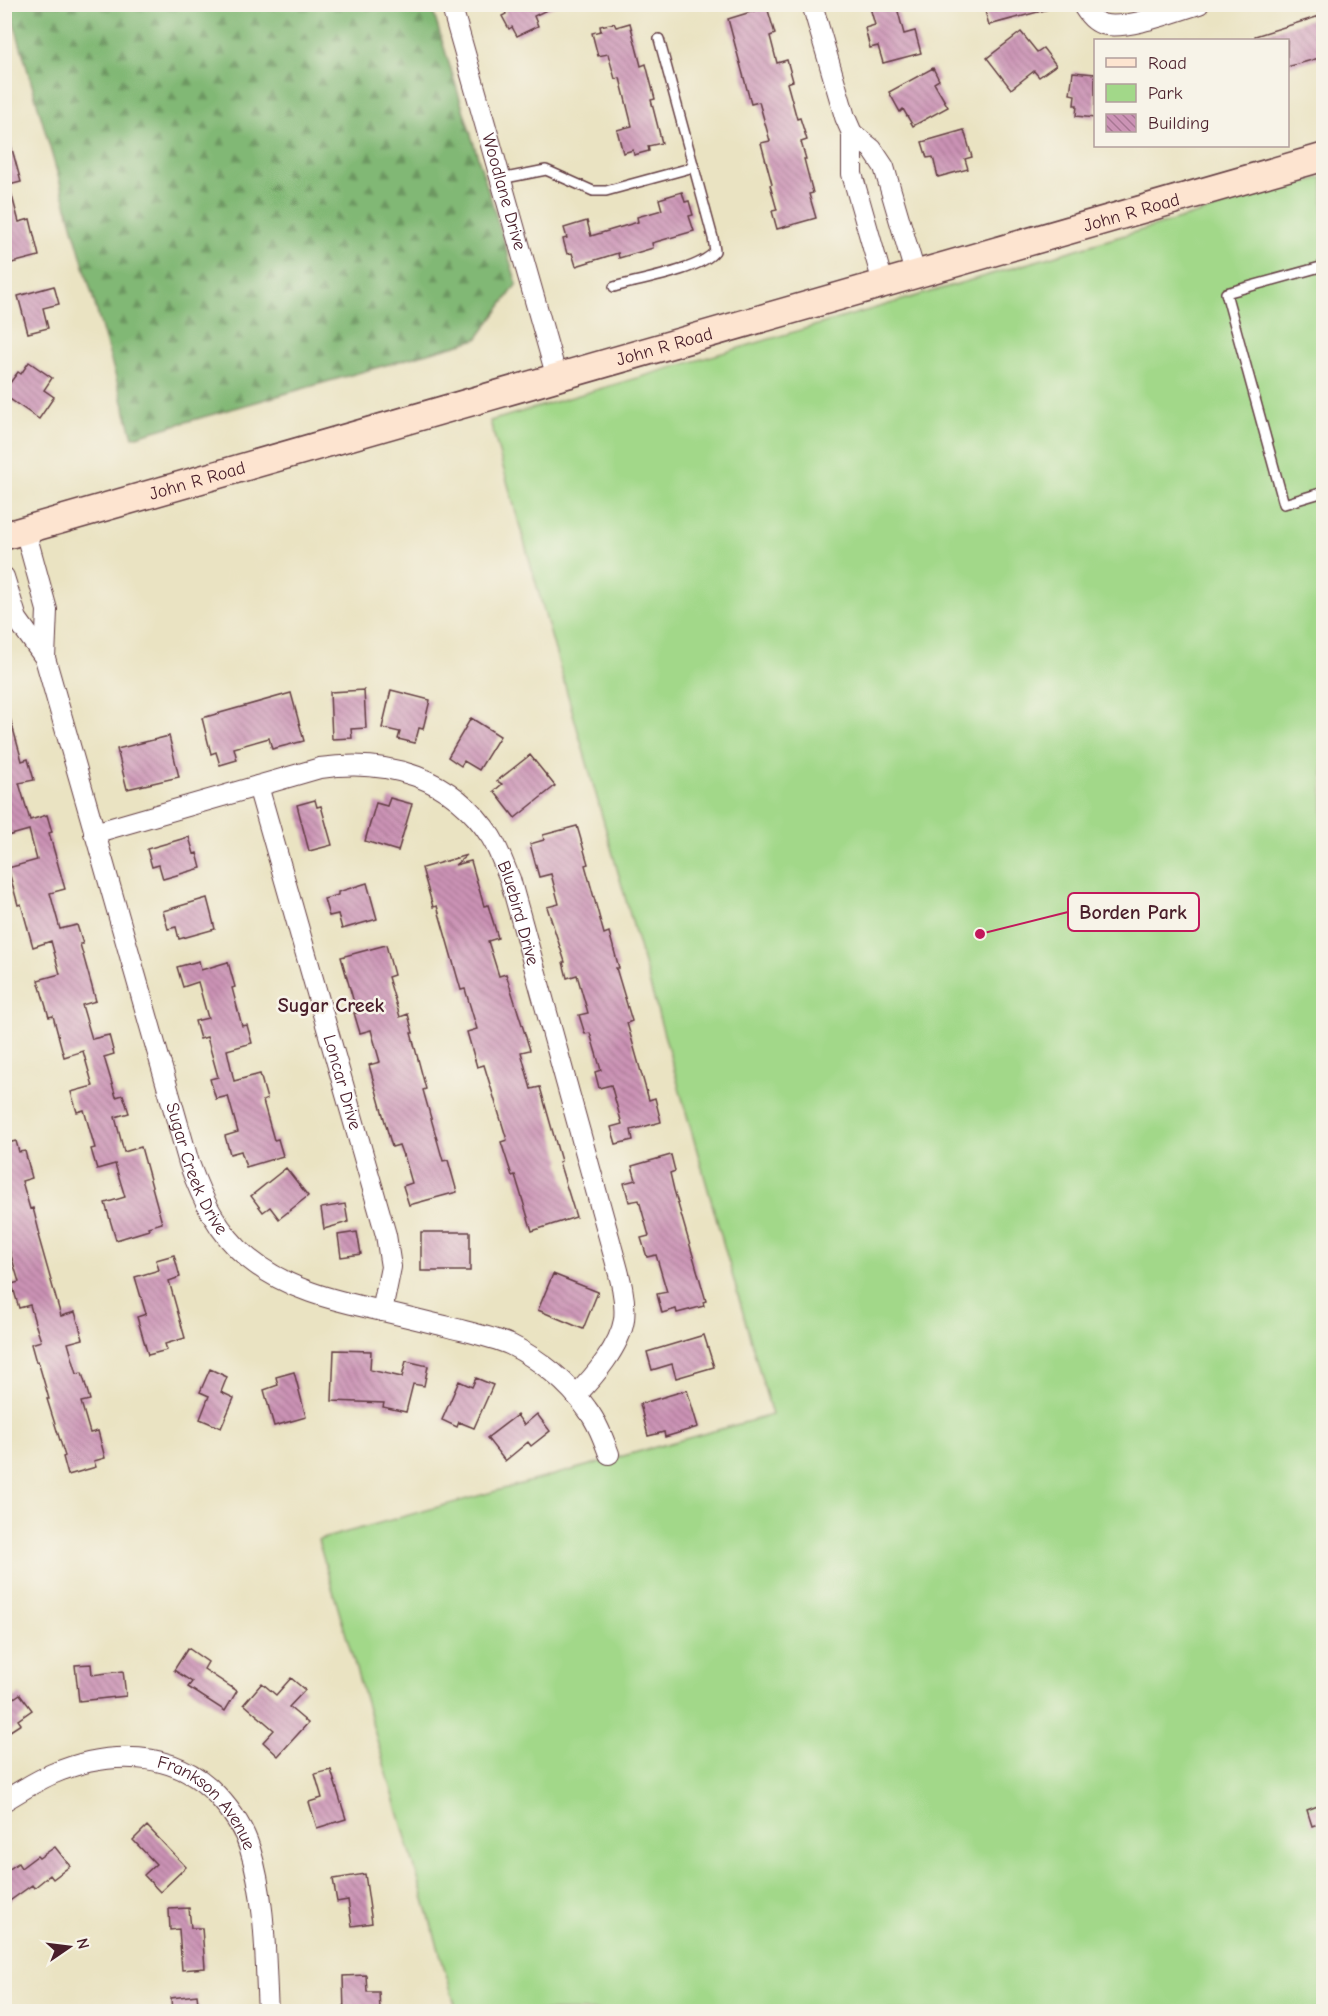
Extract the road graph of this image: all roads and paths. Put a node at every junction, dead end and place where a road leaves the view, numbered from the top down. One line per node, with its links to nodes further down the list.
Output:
1 (451, 4): 9 (street, Woodlane Drive)
2 (812, 4): 6 (street)
3 (1083, 4): 4 (street)
4 (1199, 4)
5 (659, 39): 8 (lane)
6 (852, 133): 11 (street); 12 (street)
7 (1323, 157): 11 (main road, John R Road)
8 (694, 166): 9 (lane); 13 (lane)
9 (500, 179): 14 (street, Woodlane Drive)
10 (1323, 266): 15 (lane)
11 (915, 273): 12 (main road, John R Road)
12 (883, 282): 14 (main road, John R Road)
13 (614, 286)
14 (557, 378): 16 (main road, John R Road)
15 (1323, 492)
16 (15, 533): 18 (street, Sugar Creek Drive)
17 (4, 577): 18 (street, Sugar Creek Drive)
18 (45, 658): 20 (street, Sugar Creek Drive)
19 (258, 786): 20 (street, Bluebird Drive); 21 (street, Loncar Drive); 22 (street, Bluebird Drive)
20 (94, 833): 21 (street, Sugar Creek Drive)
21 (382, 1311): 22 (street, Sugar Creek Drive)
22 (576, 1395): 23 (street, Sugar Creek Drive)
23 (609, 1454)
24 (4, 1800): 25 (street, Frankson Avenue)
25 (268, 2012)

